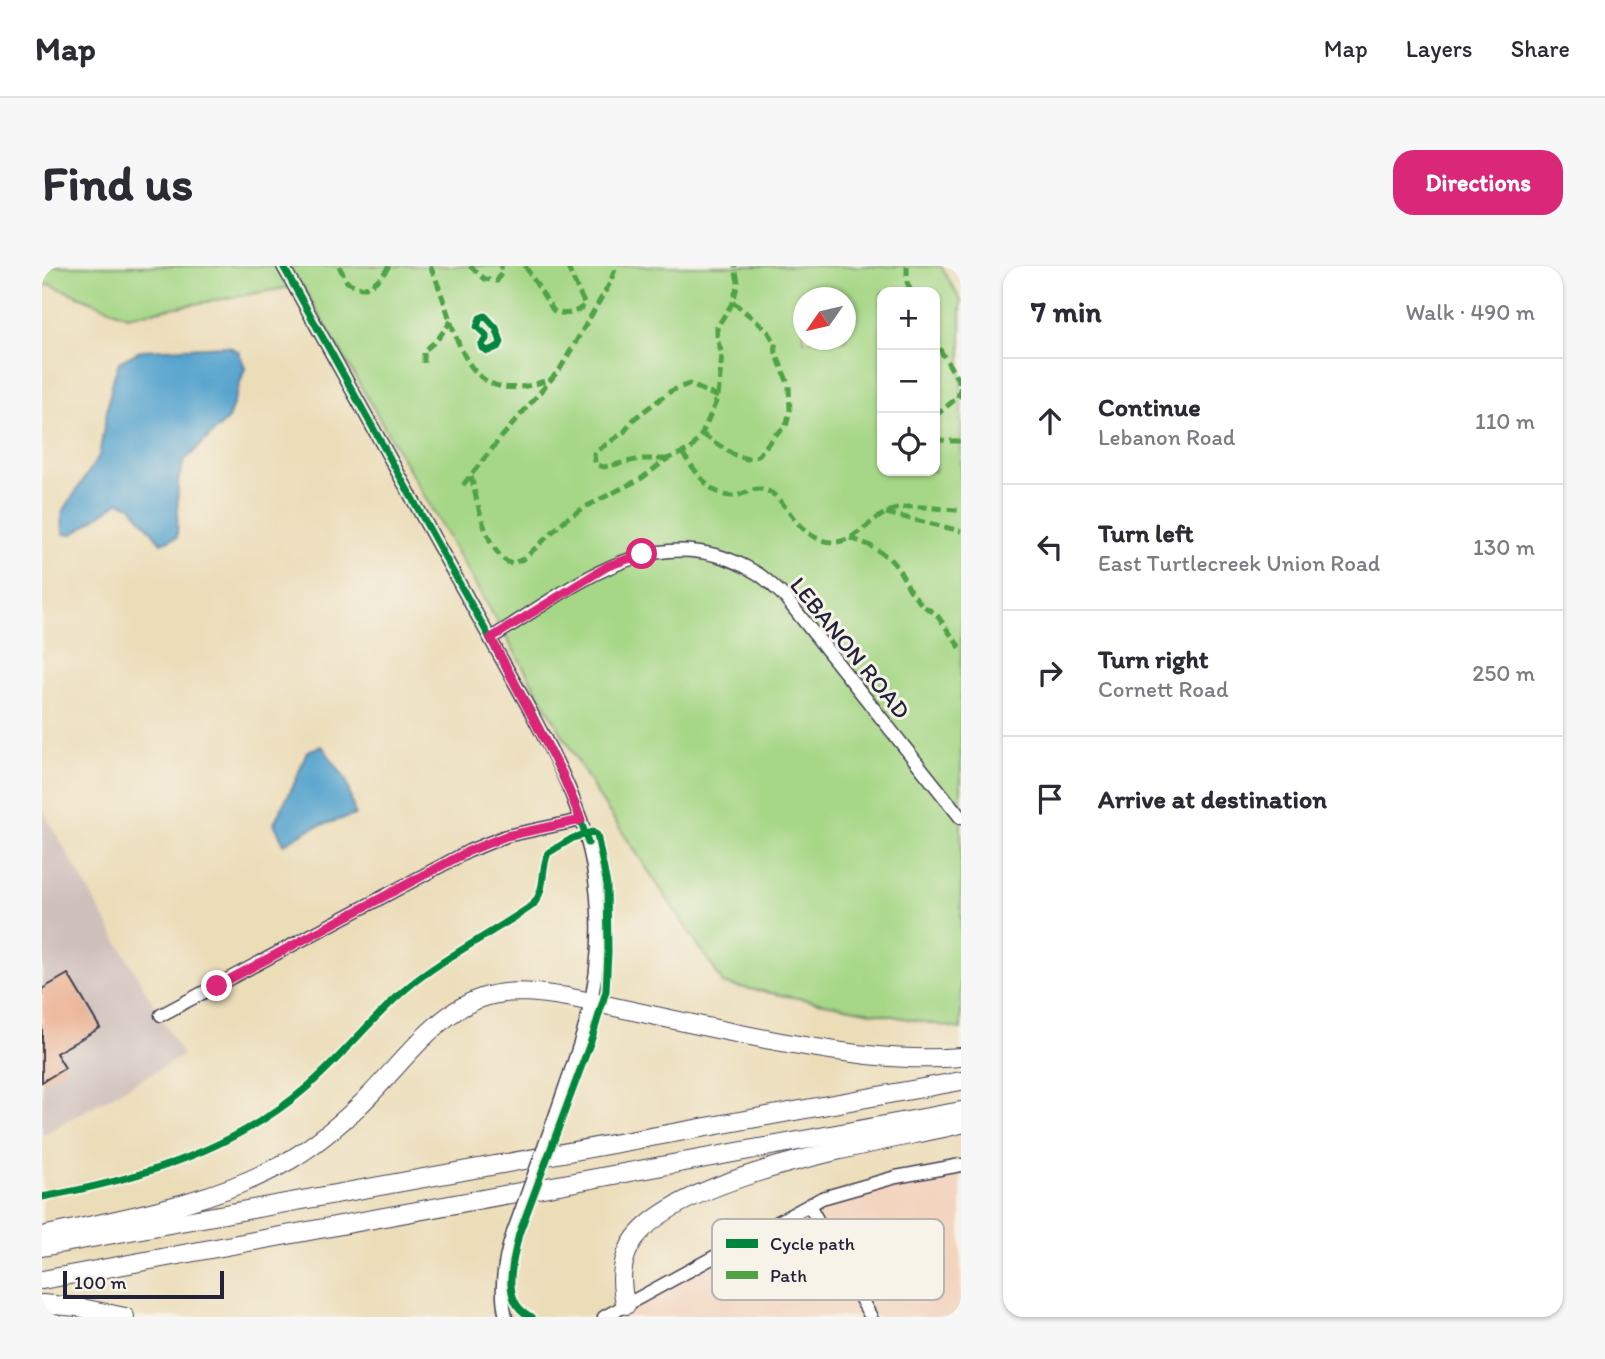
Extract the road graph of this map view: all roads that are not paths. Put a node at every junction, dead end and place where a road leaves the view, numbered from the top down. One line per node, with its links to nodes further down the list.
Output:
1 (283, 266): 2 (street)
2 (491, 638): 3 (street, LEBANON ROAD); 4 (street)
3 (961, 818)
4 (581, 820): 5 (street); 6 (street)
5 (592, 1002): 7 (highway); 15 (highway); 23 (street, bridge)
6 (161, 1016)
7 (961, 1058)
8 (961, 1081): 16 (highway)
9 (961, 1111): 18 (highway)
10 (961, 1124): 21 (highway)
11 (961, 1165): 12 (street)
12 (809, 1205): 13 (street); 14 (street)
13 (783, 1219)
14 (817, 1219)
15 (42, 1236)
16 (42, 1247)
17 (712, 1258): 21 (street)
18 (42, 1280)
19 (862, 1300): 25 (street)
20 (42, 1304): 22 (highway)
21 (626, 1305): 24 (street)
22 (125, 1317)
23 (506, 1317)
24 (604, 1317)
25 (871, 1317)

